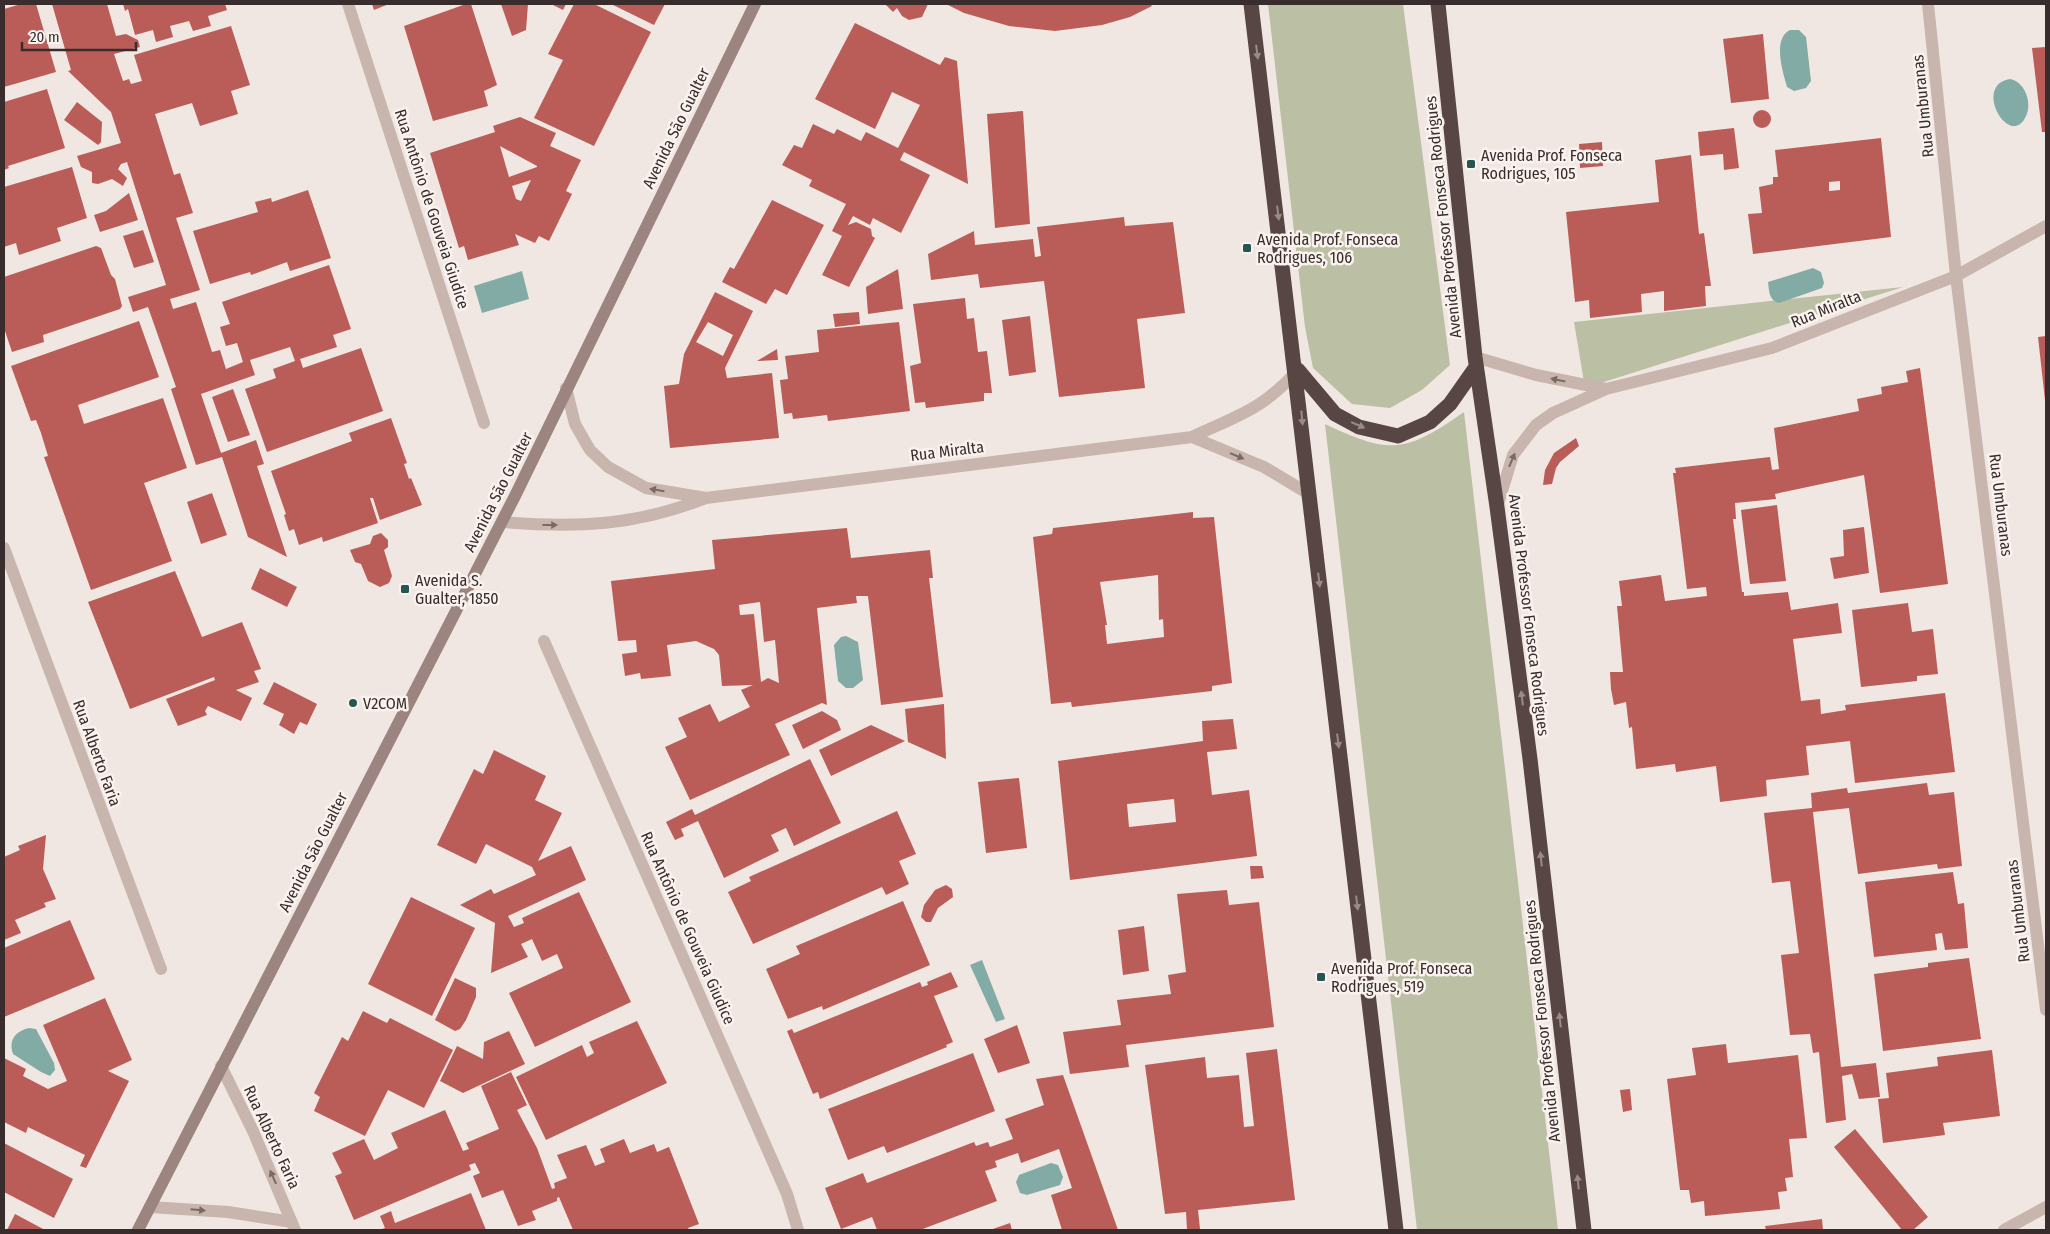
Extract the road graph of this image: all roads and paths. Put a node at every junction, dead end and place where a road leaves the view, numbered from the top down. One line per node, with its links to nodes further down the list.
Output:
1 (348, 4): 12 (street, Rua Antônio de Gouveia Giudice)
2 (754, 4): 10 (street, Avenida São Gualter)
3 (1251, 4): 9 (highway, one-way to 9)
4 (1438, 4): 8 (highway, Avenida Professor Fonseca Rodrigues)
5 (1928, 4): 7 (street, Rua Umburanas)
6 (2046, 226): 7 (street, Rua Miralta)
7 (1956, 276): 11 (street, Rua Miralta); 21 (street, Rua Umburanas)
8 (1475, 362): 9 (highway, one-way to 8); 11 (street, Rua Miralta, one-way to 8); 16 (highway, Avenida Professor Fonseca Rodrigues)
9 (1298, 370): 13 (street, Rua Miralta); 14 (highway, one-way to 14)
10 (566, 388): 15 (street, Rua Miralta, one-way to 10); 17 (street, Avenida São Gualter)
11 (1606, 389): 16 (street, Rua Miralta, one-way to 11)
12 (484, 423)
13 (1192, 437): 14 (street, Rua Miralta, one-way to 14); 15 (street, Rua Miralta)
14 (1309, 494): 28 (highway, one-way to 28)
15 (706, 498): 17 (street, Rua Miralta, one-way to 15)
16 (1498, 506): 29 (highway, Avenida Professor Fonseca Rodrigues, one-way to 16)
17 (502, 522): 22 (street, Avenida São Gualter)
18 (4, 548): 20 (street, Rua Alberto Faria)
19 (544, 640): 27 (street, Rua Antônio de Gouveia Giudice)
20 (161, 969)
21 (2046, 1010)
22 (221, 1066): 23 (street, Avenida São Gualter); 25 (street, Rua Alberto Faria, one-way to 22)
23 (150, 1207): 25 (street, Rua Alberto Faria, one-way to 25); 26 (street, Avenida São Gualter)
24 (2046, 1207): 30 (street)
25 (294, 1226)
26 (138, 1230)
27 (798, 1230)
28 (1396, 1230)
29 (1584, 1230)
30 (2004, 1230)

